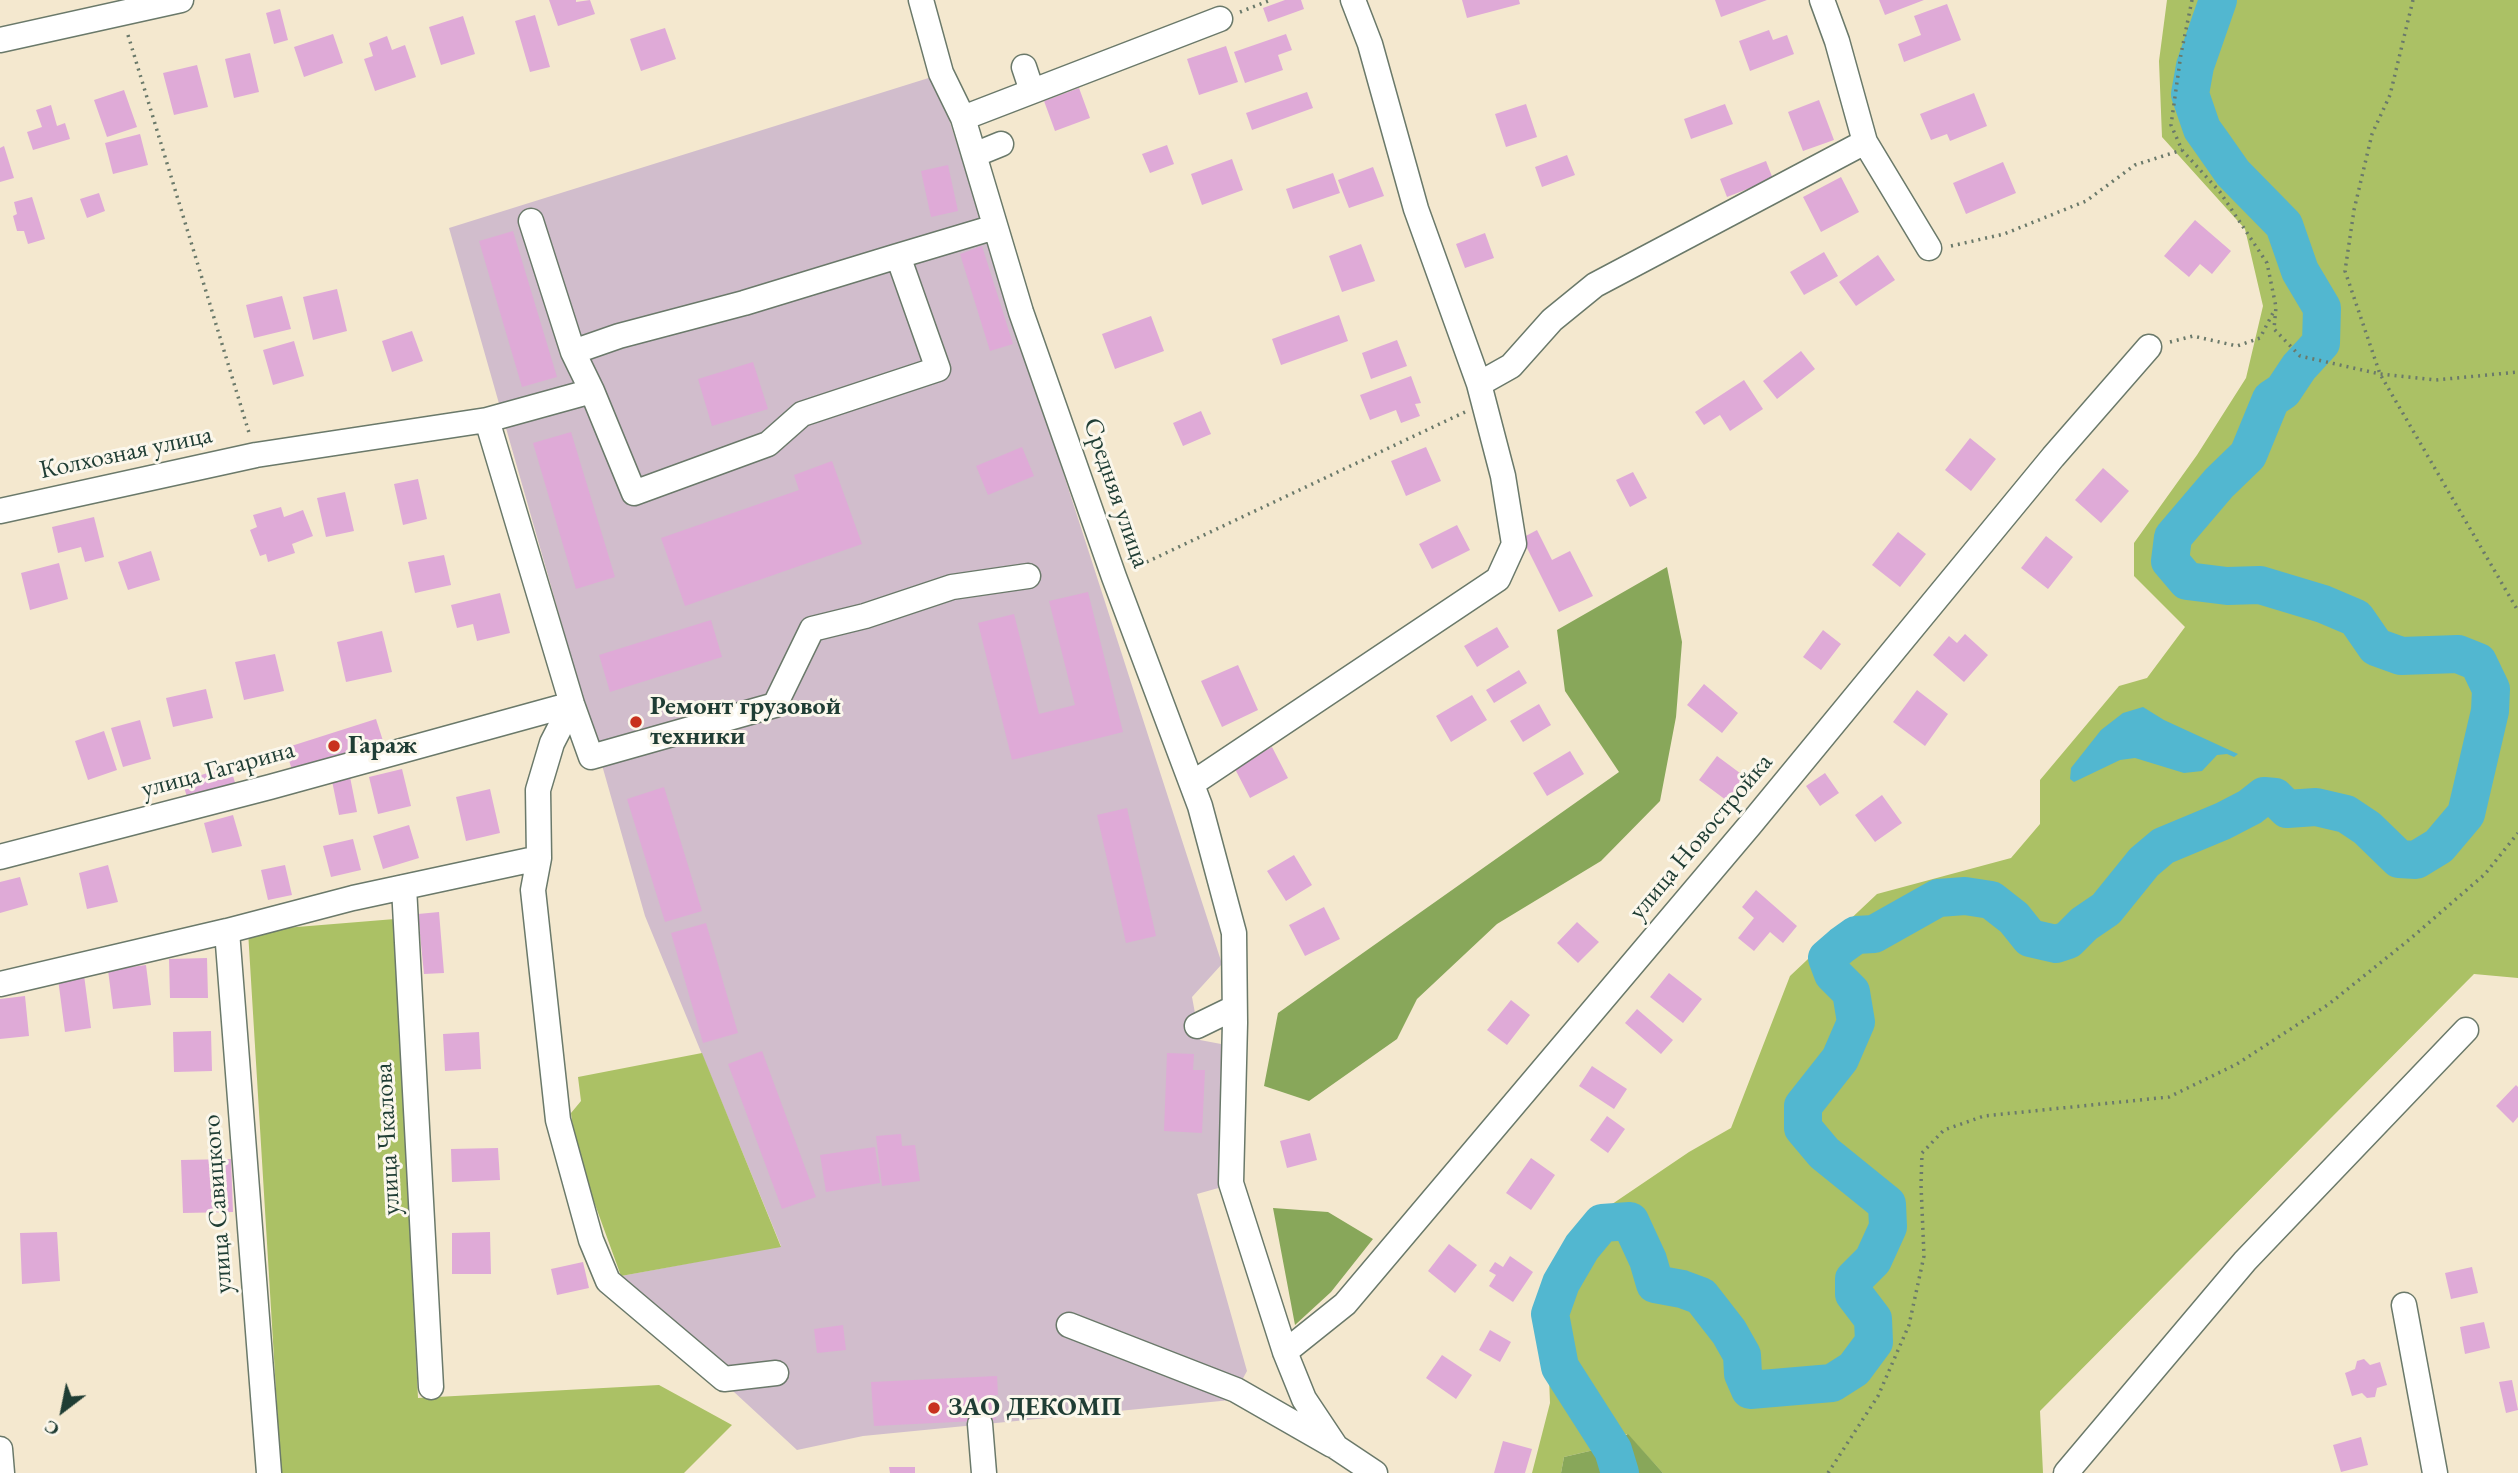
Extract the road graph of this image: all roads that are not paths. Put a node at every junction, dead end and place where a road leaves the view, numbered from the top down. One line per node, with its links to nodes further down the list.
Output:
1 (181, 0): 6 (street)
2 (921, 0): 9 (street, Средняя улица)
3 (1353, 0): 20 (street)
4 (1822, 0): 10 (street)
5 (1220, 19): 8 (street)
6 (0, 40)
7 (1024, 67): 8 (street)
8 (1032, 92): 9 (street)
9 (963, 118): 12 (street, Средняя улица)
10 (1865, 142): 15 (street); 20 (street)
11 (1001, 145): 12 (street)
12 (974, 155): 14 (street, Средняя улица)
13 (531, 221): 18 (street)
14 (995, 227): 16 (street); 25 (street, Средняя улица)
15 (1929, 248)
16 (898, 256): 18 (street); 19 (street)
17 (2149, 347): 36 (street, улица Новостройка)
18 (573, 352): 19 (street)
19 (592, 391): 21 (street, Колхозная улица)
20 (1481, 394): 25 (street)
21 (487, 420): 22 (street, Колхозная улица); 24 (street)
22 (0, 511)
23 (1028, 576): 24 (street)
24 (572, 704): 26 (street, улица Гагарина); 27 (street)
25 (1193, 783): 31 (street, Средняя улица)
26 (0, 857)
27 (539, 858): 28 (street); 37 (street)
28 (404, 887): 29 (street); 38 (street, улица Чкалова)
29 (227, 931): 30 (street); 43 (street, улица Савицкого)
30 (0, 984)
31 (1234, 1008): 32 (street); 36 (street, Средняя улица)
32 (1197, 1026)
33 (2466, 1031): 46 (street)
34 (2404, 1305): 47 (street)
35 (1069, 1325): 40 (street)
36 (1285, 1352): 40 (street, Средняя улица)
37 (776, 1373)
38 (431, 1387)
39 (981, 1424): 44 (street)
40 (1336, 1447): 45 (street)
41 (0, 1449): 42 (street)
42 (2, 1473)
43 (269, 1473)
44 (984, 1473)
45 (1375, 1473)
46 (2066, 1473)
47 (2435, 1473)

